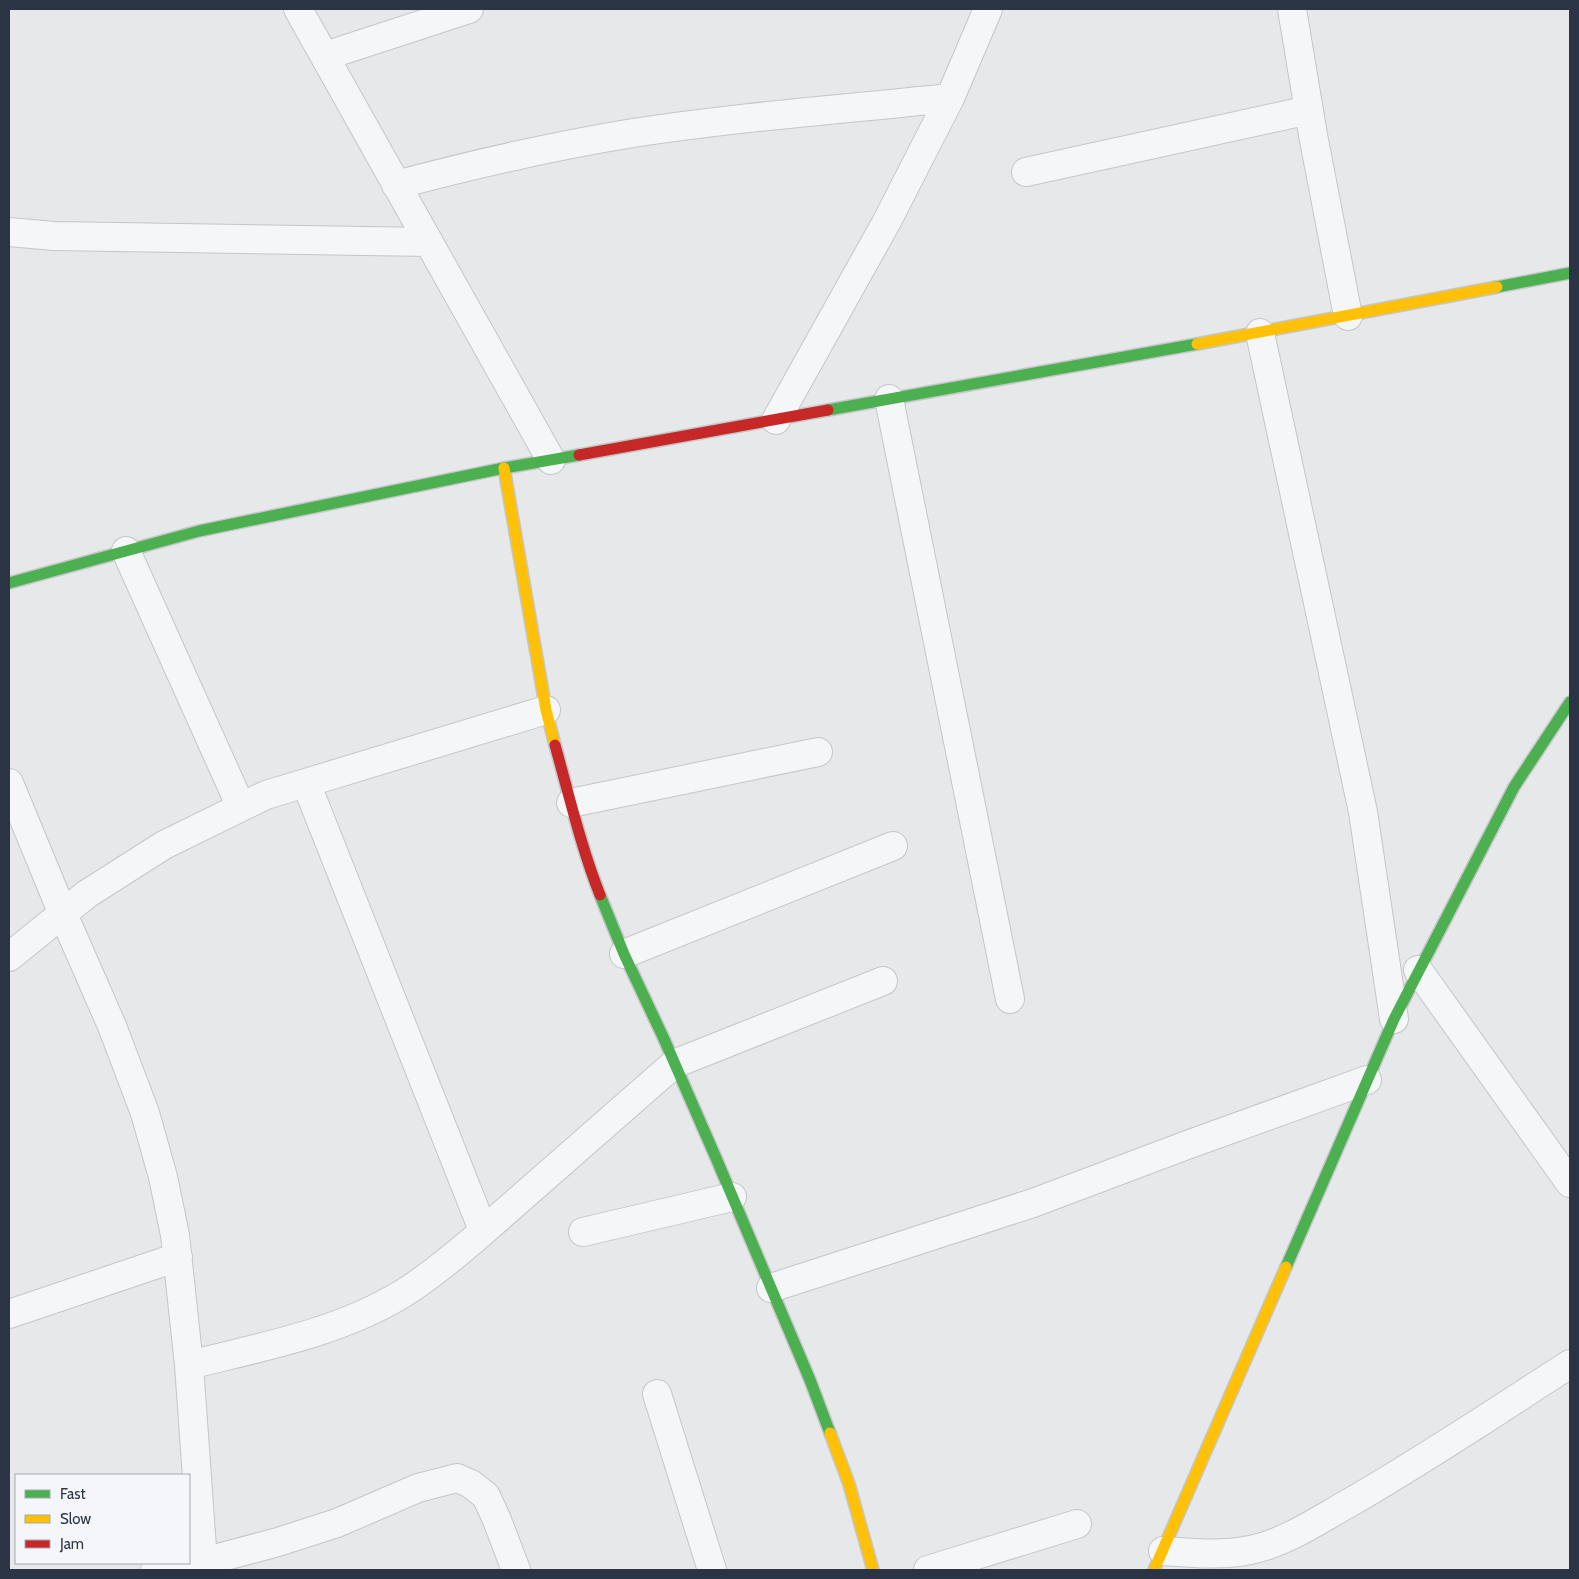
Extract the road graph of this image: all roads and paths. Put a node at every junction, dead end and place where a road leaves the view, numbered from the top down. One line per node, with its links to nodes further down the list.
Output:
1 (298, 9): 5 (street)
2 (469, 9): 5 (street)
3 (988, 9): 6 (street)
4 (1292, 9): 7 (street)
5 (325, 56): 9 (street)
6 (950, 98): 9 (street); 16 (street)
7 (1309, 110): 8 (street); 13 (street)
8 (1026, 172)
9 (396, 185): 11 (street)
10 (9, 232): 11 (street)
11 (429, 242): 17 (street)
12 (1570, 273): 13 (street)
13 (1348, 316): 14 (street)
14 (1260, 333): 15 (street); 35 (street)
15 (890, 399): 16 (street); 34 (street)
16 (776, 420): 17 (street)
17 (551, 460): 18 (street)
18 (504, 468): 19 (street); 22 (street)
19 (126, 551): 20 (street); 27 (street)
20 (9, 583)
21 (1570, 702): 32 (street)
22 (546, 710): 25 (street); 26 (street)
23 (818, 752): 26 (street)
24 (9, 783): 29 (street)
25 (306, 783): 27 (street); 40 (street)
26 (571, 803): 30 (street)
27 (241, 807): 29 (street)
28 (893, 846): 30 (street)
29 (63, 914): 31 (street); 42 (street)
30 (624, 954): 36 (street)
31 (9, 957)
32 (1418, 970): 35 (street); 38 (street)
33 (883, 981): 36 (street)
34 (1010, 999)
35 (1394, 1019): 37 (street)
36 (674, 1064): 39 (street); 40 (street)
37 (1367, 1080): 43 (street); 49 (street)
38 (1570, 1182)
39 (732, 1197): 41 (street); 43 (street)
40 (483, 1230): 46 (street)
41 (583, 1232)
42 (178, 1257): 44 (street); 46 (street)
43 (771, 1288): 54 (street)
44 (9, 1314)
45 (1570, 1364): 49 (street)
46 (190, 1365): 50 (street)
47 (656, 1394): 53 (street)
48 (1077, 1524): 55 (street)
49 (1158, 1561)
50 (203, 1562): 51 (street); 52 (street)
51 (156, 1570)
52 (516, 1570)
53 (712, 1570)
54 (873, 1570)
55 (928, 1570)

